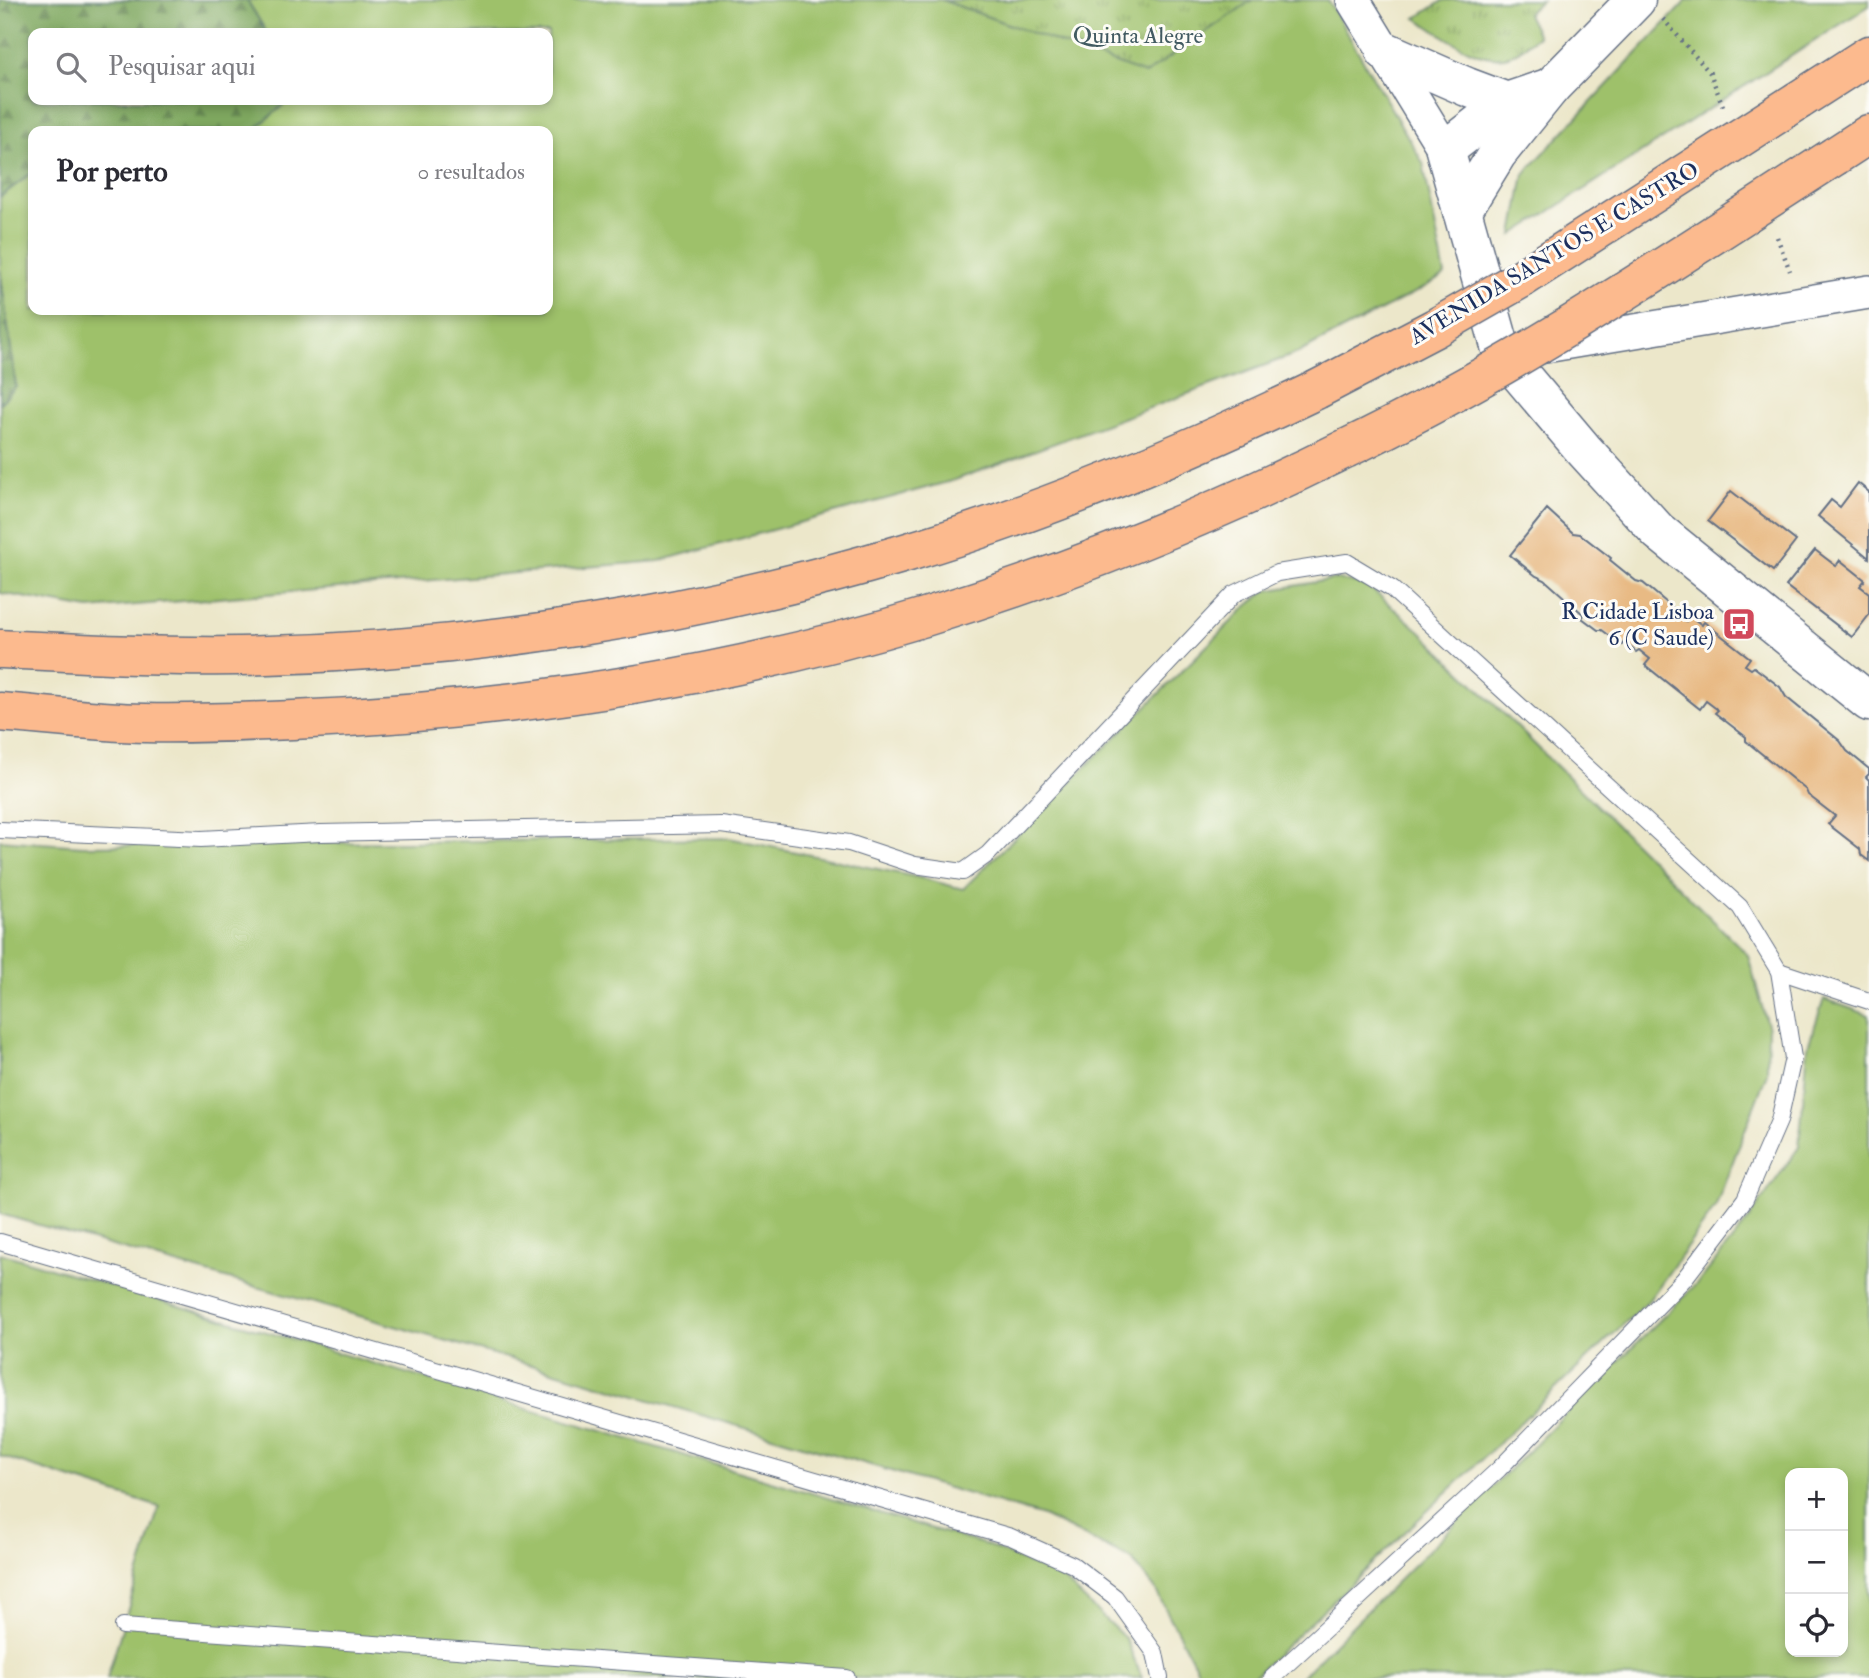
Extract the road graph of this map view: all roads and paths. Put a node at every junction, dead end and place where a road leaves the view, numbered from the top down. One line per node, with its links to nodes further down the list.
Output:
1 (1353, 0): 3 (street)
2 (1636, 0): 5 (street)
3 (1385, 51): 6 (street); 8 (street)
4 (1869, 55): 12 (main road, AVENIDA SANTOS E CASTRO, bridge)
5 (1551, 87): 6 (street); 9 (street)
6 (1507, 102): 8 (street)
7 (1869, 134): 14 (main road, bridge)
8 (1445, 150): 9 (street)
9 (1462, 211): 11 (street)
10 (1869, 292): 11 (street)
11 (1502, 353): 13 (street)
12 (0, 649)
13 (1869, 702)
14 (0, 712)
15 (0, 830): 16 (lane)
16 (1779, 971): 17 (lane); 22 (lane)
17 (1869, 1001)
18 (0, 1242): 21 (lane)
19 (123, 1626): 20 (lane)
20 (847, 1678)
21 (1160, 1678)
22 (1272, 1678)

